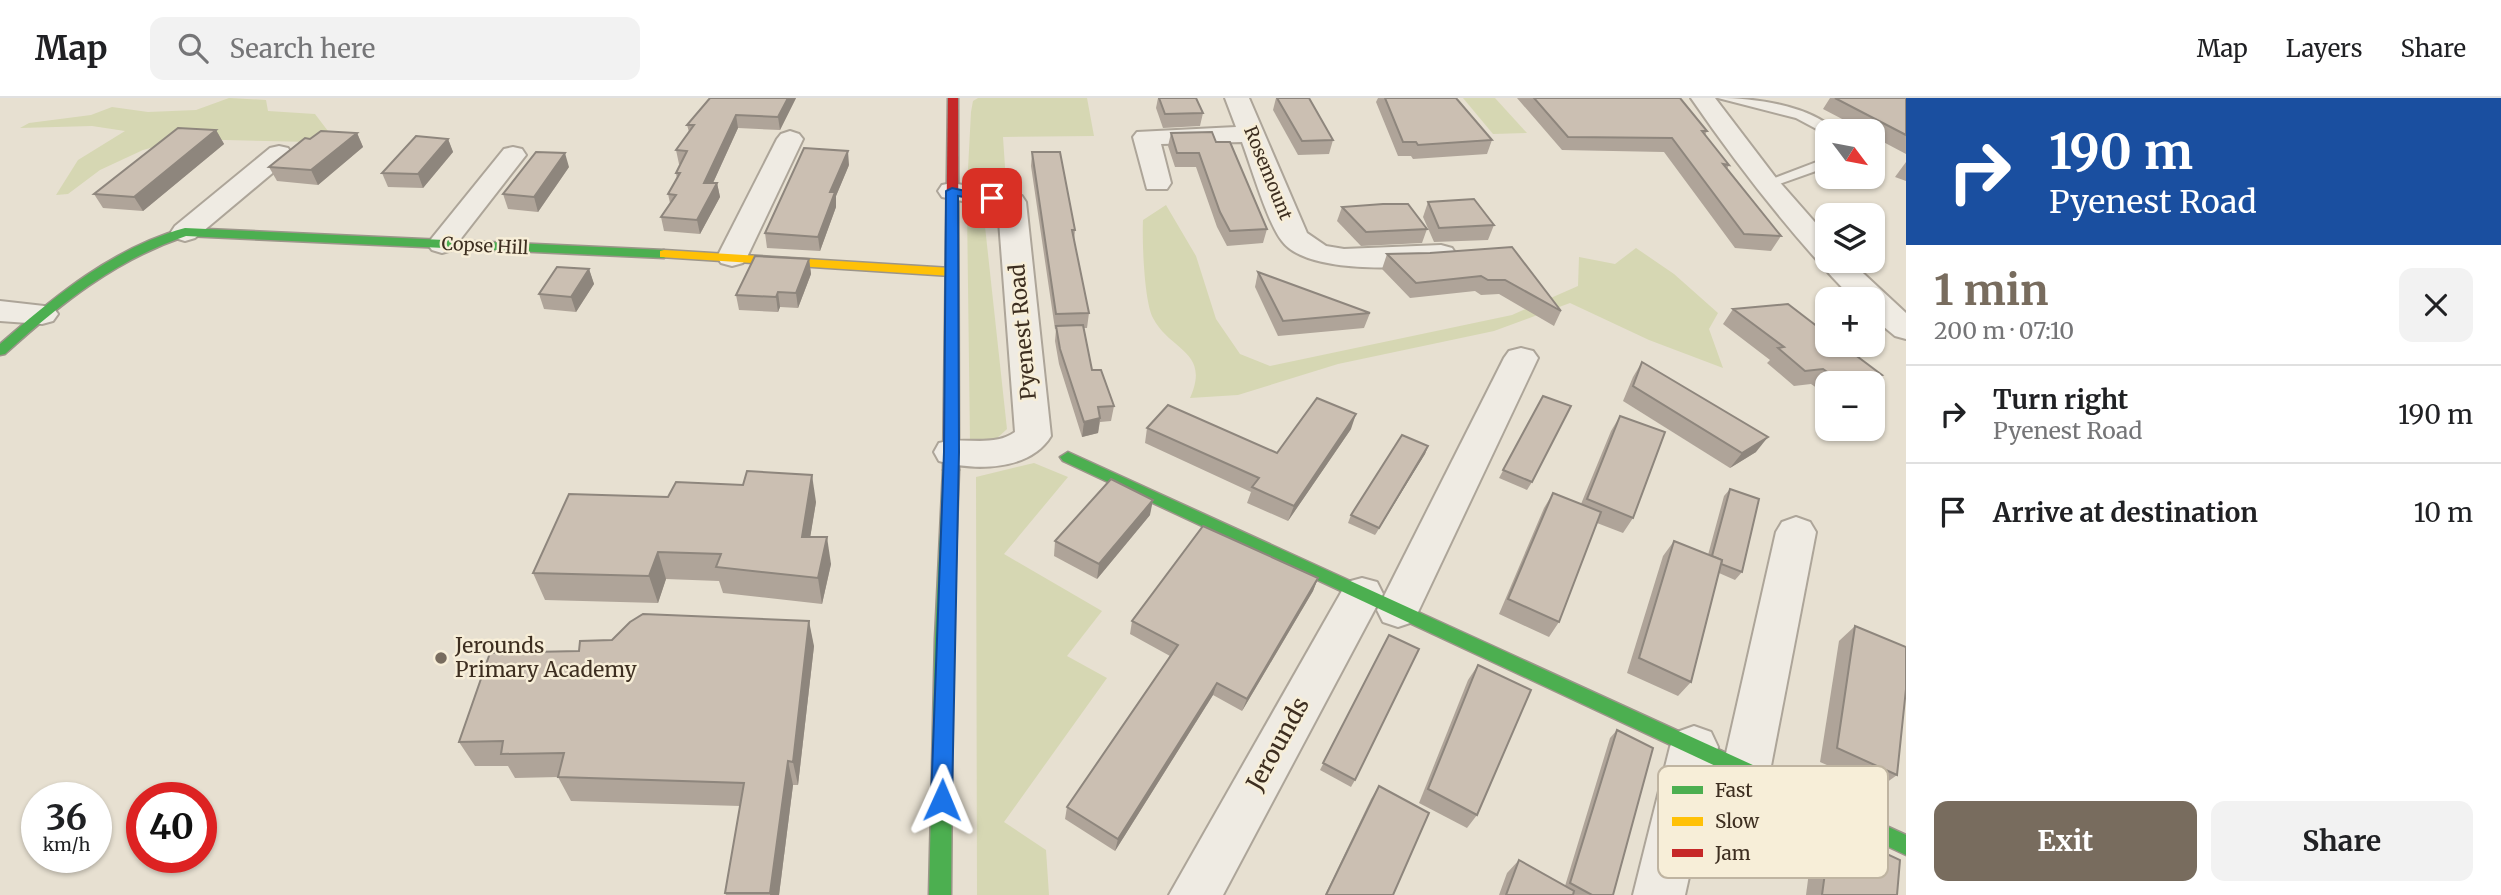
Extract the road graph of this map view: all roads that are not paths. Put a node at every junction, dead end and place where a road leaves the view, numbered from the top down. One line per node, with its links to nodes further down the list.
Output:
1 (953, 98): 13 (street)
2 (1237, 98): 6 (street, Rosemount)
3 (1703, 98): 12 (street)
4 (1724, 98): 5 (lane)
5 (1815, 123)
6 (1252, 134): 11 (street); 17 (street, Rosemount)
7 (790, 139): 18 (street)
8 (279, 154): 14 (street)
9 (513, 155): 16 (street)
10 (1815, 166): 12 (lane)
11 (1157, 183)
12 (1766, 184): 15 (street)
13 (952, 191): 19 (street); 28 (street, Pyenest Road)
14 (185, 232): 16 (street, Copse Hill); 24 (street, Copse Hill)
15 (1815, 240)
16 (442, 244): 18 (street, Copse Hill)
17 (1470, 252)
18 (732, 257): 19 (street, Copse Hill)
19 (951, 272): 28 (street)
20 (1845, 273): 21 (street)
21 (1858, 287)
22 (0, 311): 24 (street)
23 (1885, 312): 25 (street)
24 (42, 314): 26 (street, Copse Hill)
25 (1906, 329)
26 (0, 351)
27 (1521, 358): 31 (street, Jerounds)
28 (952, 452): 38 (street)
29 (1068, 457): 31 (street)
30 (1796, 532): 35 (street)
31 (1380, 602): 32 (street); 39 (street, Jerounds)
32 (1694, 747): 33 (street); 34 (street)
33 (1690, 766)
34 (1735, 766)
35 (1747, 766)
36 (1888, 837): 37 (street)
37 (1906, 845)
38 (940, 895)
39 (1195, 895)

